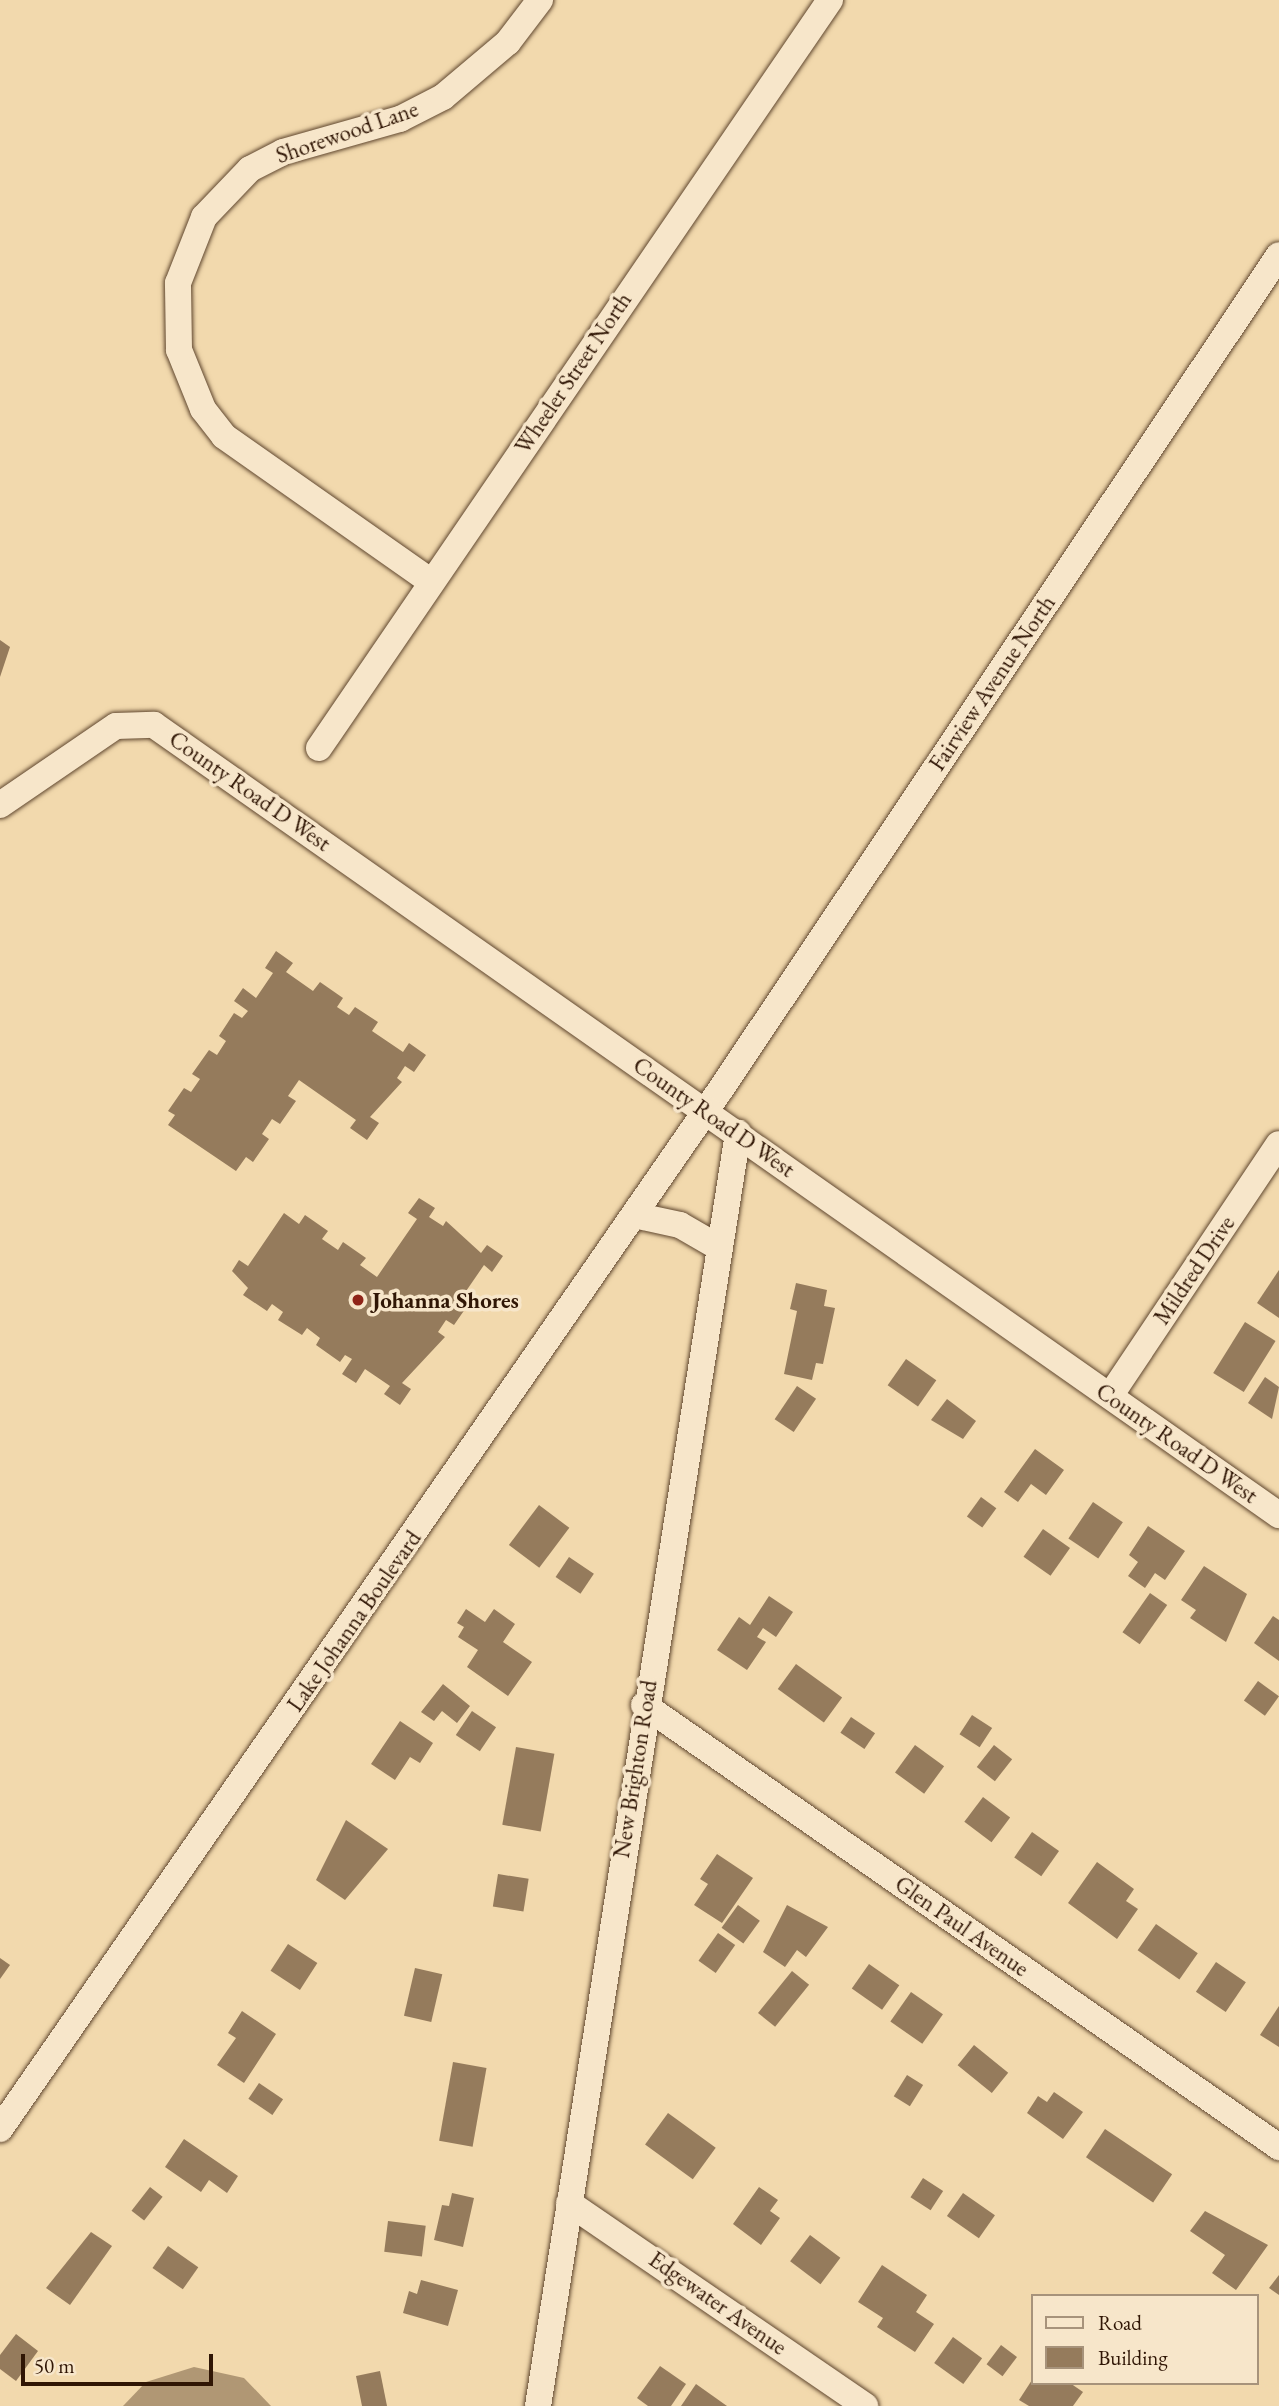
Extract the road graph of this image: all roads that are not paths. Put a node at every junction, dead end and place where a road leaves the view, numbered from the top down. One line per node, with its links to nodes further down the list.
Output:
1 (540, 0): 4 (street, Shorewood Lane)
2 (830, 0): 4 (street, Wheeler Street North)
3 (1279, 256): 7 (street, Fairview Avenue North)
4 (430, 581): 5 (street, Wheeler Street North)
5 (319, 748)
6 (0, 805): 7 (street, County Road D West)
7 (706, 1111): 8 (street, County Road D West); 10 (street, Lake Johanna Boulevard)
8 (738, 1133): 11 (street, New Brighton Road); 12 (street, County Road D West)
9 (1279, 1144): 12 (street, Mildred Drive)
10 (634, 1216): 11 (street); 15 (street, Lake Johanna Boulevard)
11 (718, 1247): 14 (street, New Brighton Road)
12 (1110, 1396): 13 (street, County Road D West)
13 (1279, 1515)
14 (644, 1705): 16 (street, Glen Paul Avenue); 17 (street, New Brighton Road)
15 (0, 2129)
16 (1279, 2147)
17 (569, 2203): 18 (street, New Brighton Road); 19 (street, Edgewater Avenue)
18 (538, 2406)
19 (864, 2406)

